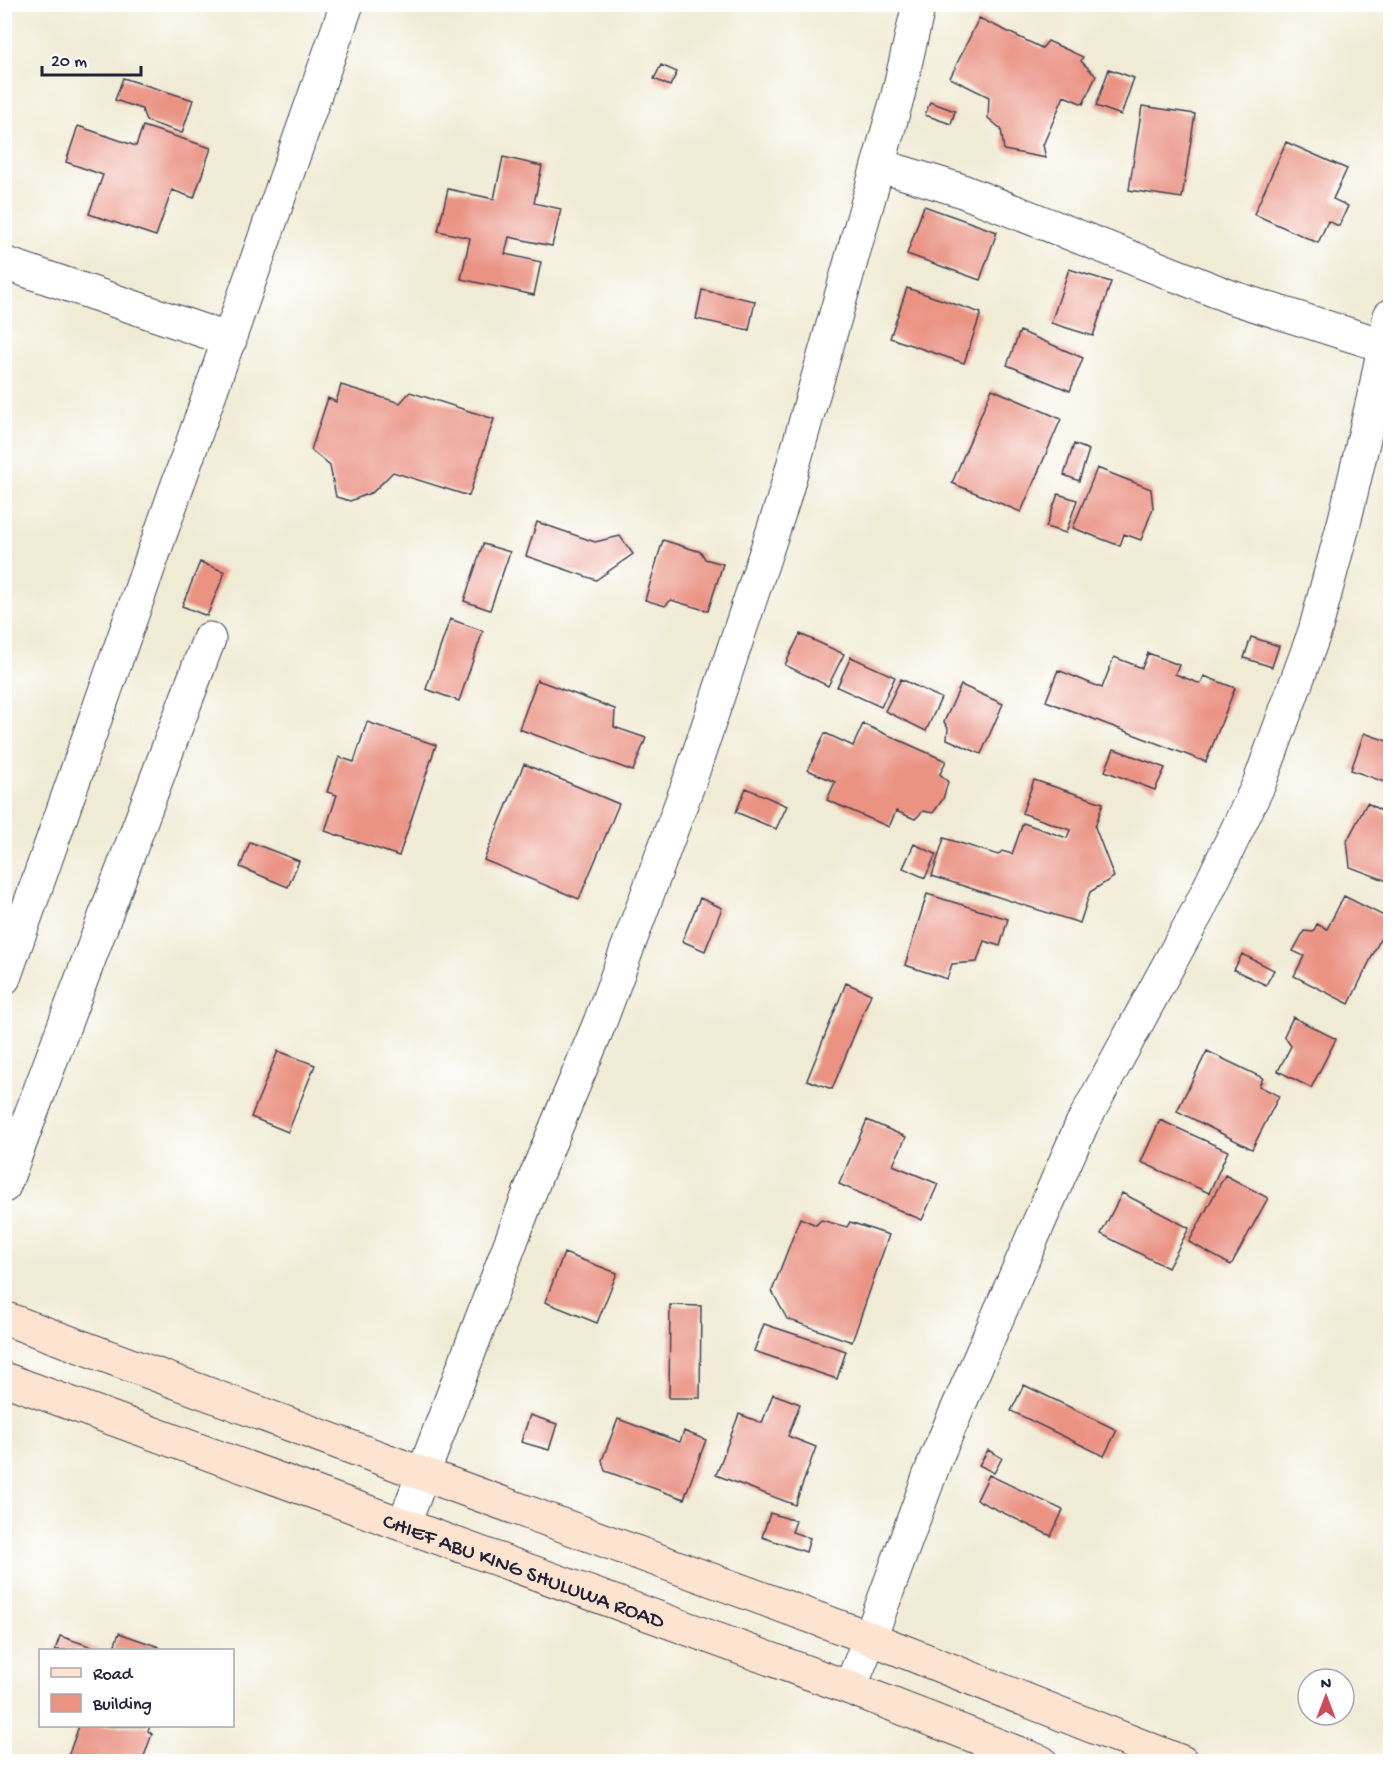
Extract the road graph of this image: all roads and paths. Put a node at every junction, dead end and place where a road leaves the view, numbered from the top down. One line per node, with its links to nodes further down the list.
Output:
1 (347, 4): 6 (street)
2 (919, 4): 3 (street)
3 (878, 165): 5 (street); 12 (street)
4 (4, 263): 6 (street)
5 (1388, 331): 14 (street)
6 (230, 340): 8 (street)
7 (209, 639): 9 (street)
8 (4, 978)
9 (4, 1186)
10 (4, 1318): 12 (street)
11 (4, 1379): 13 (street, CHIEF ABU KING SHULUWA ROAD)
12 (423, 1474): 13 (street); 14 (street)
13 (404, 1524): 15 (street, CHIEF ABU KING SHULUWA ROAD)
14 (870, 1638): 15 (street); 17 (street)
15 (850, 1688): 16 (street, CHIEF ABU KING SHULUWA ROAD)
16 (1041, 1761)
17 (1182, 1761)

